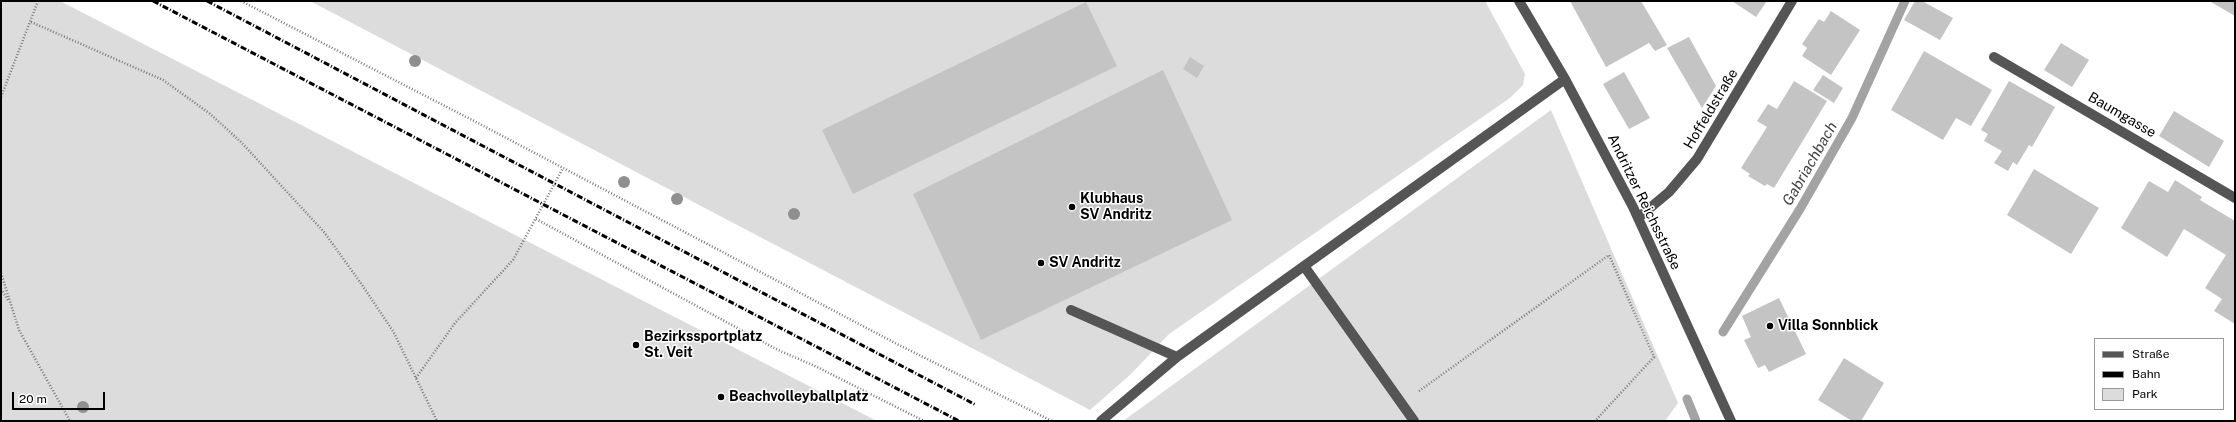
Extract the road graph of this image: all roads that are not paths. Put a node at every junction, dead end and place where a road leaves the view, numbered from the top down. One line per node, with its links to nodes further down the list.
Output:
1 (1519, 1): 4 (street, Andritzer Reichsstraße)
2 (1792, 1): 6 (street, Hoffeldstraße)
3 (1994, 56): 5 (street, Baumgasse)
4 (1565, 79): 6 (street, Andritzer Reichsstraße); 7 (street)
5 (2235, 198)
6 (1638, 218): 12 (street, Andritzer Reichsstraße)
7 (1304, 266): 9 (street); 11 (street)
8 (1071, 310): 9 (street)
9 (1177, 357): 10 (street)
10 (1101, 421)
11 (1414, 421)
12 (1731, 421)

